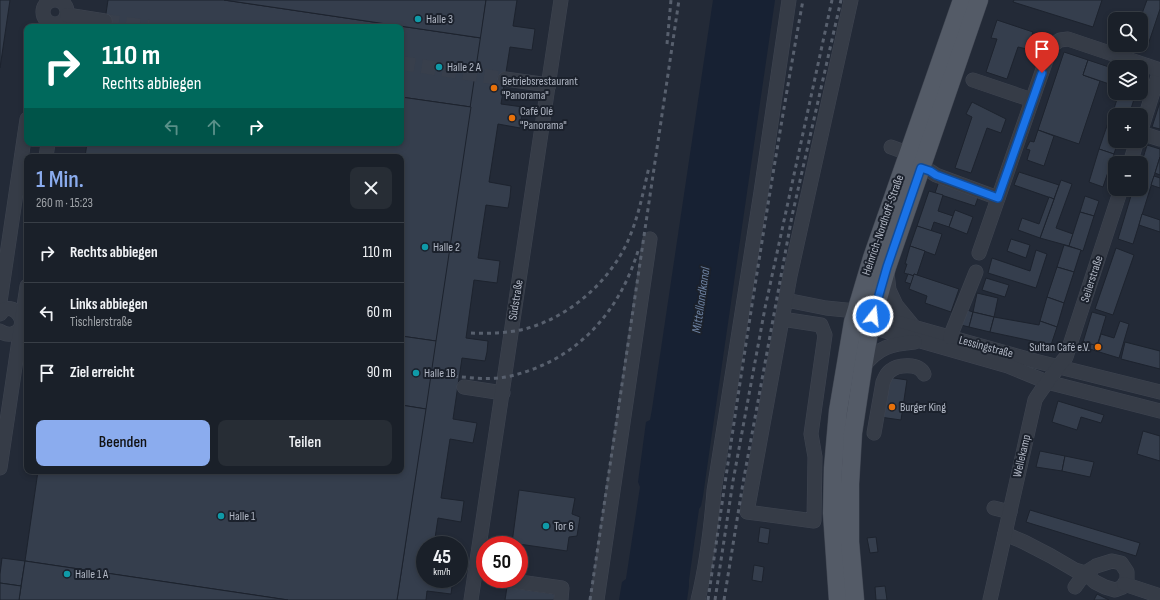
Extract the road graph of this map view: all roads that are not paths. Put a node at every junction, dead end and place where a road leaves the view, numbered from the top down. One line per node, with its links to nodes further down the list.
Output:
1 (70, 0): 8 (street)
2 (561, 0): 14 (street, Südstraße)
3 (789, 0): 61 (street)
4 (851, 0): 27 (street)
5 (962, 0): 20 (main road, Heinrich-Nordhoff-Straße)
6 (979, 0): 20 (main road, Heinrich-Nordhoff-Straße)
7 (44, 5): 8 (street); 10 (street)
8 (66, 21): 9 (street)
9 (105, 21)
10 (41, 24)
11 (1160, 70): 15 (street); 16 (street)
12 (505, 79): 14 (street)
13 (973, 80): 15 (street)
14 (549, 85): 44 (street, Südstraße)
15 (1032, 100): 22 (street)
16 (1148, 108)
17 (1148, 135): 19 (street)
18 (24, 139): 28 (street)
19 (1160, 139)
20 (911, 157): 22 (street); 25 (main road, Heinrich-Nordhoff-Straße); 32 (main road, Heinrich-Nordhoff-Straße)
21 (1119, 196): 38 (street, Seilerstraße)
22 (998, 198): 24 (street)
23 (650, 239): 60 (street)
24 (979, 252)
25 (887, 267): 32 (main road, Heinrich-Nordhoff-Straße); 34 (street)
26 (976, 272): 36 (street)
27 (790, 301): 31 (street); 32 (street)
28 (0, 302)
29 (24, 306): 33 (street)
30 (0, 314): 33 (street)
31 (786, 319): 31 (street)
32 (863, 319): 34 (street, Lessingstraße); 37 (street, Lessingstraße); 39 (main road, Heinrich-Nordhoff-Straße); 62 (main road, Heinrich-Nordhoff-Straße)
33 (21, 325): 35 (street); 47 (street)
34 (914, 327): 36 (street, Lessingstraße)
35 (0, 331)
36 (950, 337): 38 (street, Lessingstraße)
37 (922, 341): 39 (street, Lessingstraße); 41 (street, Lessingstraße)
38 (1058, 366): 41 (street); 43 (street, Lessingstraße)
39 (863, 367): 63 (main road, Heinrich-Nordhoff-Straße)
40 (924, 374): 46 (street)
41 (1047, 382): 45 (street, Lessingstraße); 49 (street, Wellekamp)
42 (464, 387): 44 (street)
43 (1160, 392)
44 (502, 393): 51 (street, Südstraße)
45 (1160, 411)
46 (874, 433)
47 (0, 468)
48 (994, 508): 49 (street)
49 (1010, 512): 50 (street, Wellekamp)
50 (1004, 534): 52 (street); 64 (street, Wellekamp)
51 (485, 536)
52 (1085, 573): 54 (street); 54 (street); 56 (street)
53 (528, 583): 59 (street)
54 (1124, 584): 57 (street)
55 (476, 587): 58 (street, Südstraße)
56 (1075, 587)
57 (1160, 596)
58 (471, 600)
59 (561, 600)
60 (597, 600)
61 (698, 600)
62 (838, 600)
63 (855, 600)
64 (990, 600)

